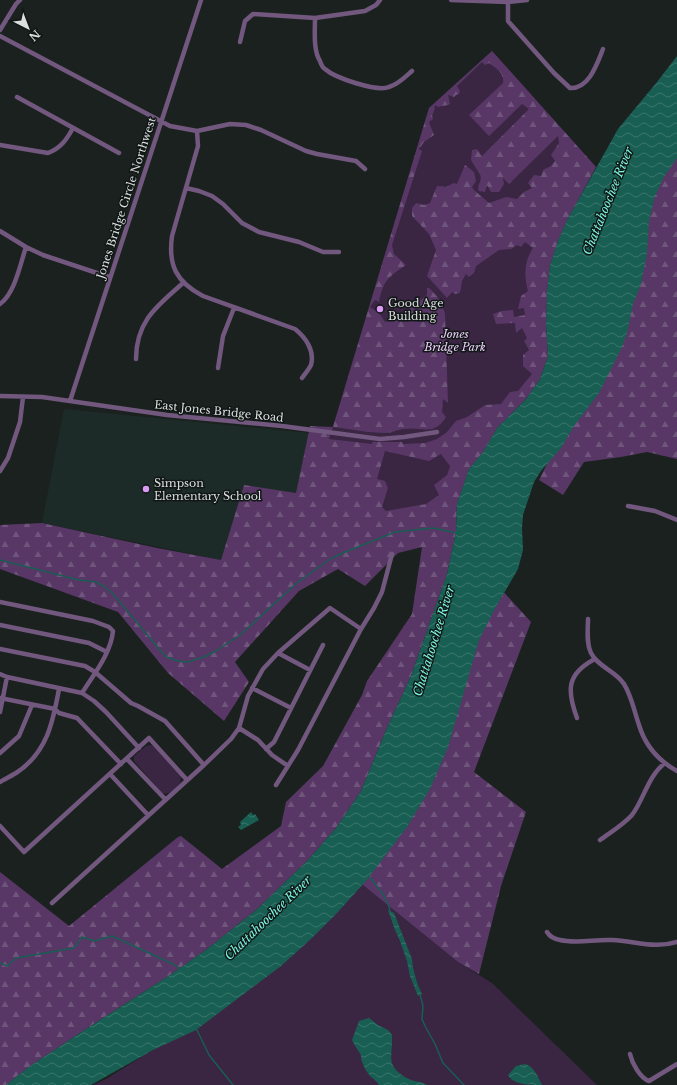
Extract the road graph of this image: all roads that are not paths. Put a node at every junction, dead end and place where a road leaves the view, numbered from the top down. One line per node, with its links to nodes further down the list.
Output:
1 (20, 0): 8 (street)
2 (201, 0): 14 (street, Jones Bridge Circle Northwest)
3 (380, 0): 7 (street)
4 (451, 0): 6 (street)
5 (527, 0): 6 (street)
6 (508, 2): 11 (street)
7 (315, 18): 10 (street); 12 (street)
8 (0, 30)
9 (0, 36): 14 (street)
10 (240, 42)
11 (603, 50)
12 (412, 71)
13 (18, 97): 15 (street)
14 (160, 122): 16 (street); 24 (street, Jones Bridge Circle Northwest)
15 (73, 128): 17 (street); 18 (street)
16 (197, 131): 19 (street); 20 (street)
17 (0, 145)
18 (119, 153)
19 (365, 169)
20 (186, 188): 23 (street); 25 (street)
21 (0, 231): 22 (street)
22 (26, 247): 24 (street); 26 (street)
23 (339, 252)
24 (109, 277): 33 (street, Jones Bridge Circle Northwest)
25 (183, 283): 27 (street); 28 (street)
26 (0, 304)
27 (234, 308): 29 (street); 30 (street)
28 (136, 359)
29 (218, 368)
30 (302, 378)
31 (0, 396): 32 (street, East Jones Bridge Road)
32 (23, 397): 33 (street, East Jones Bridge Road); 35 (street)
33 (70, 402): 34 (street, East Jones Bridge Road)
34 (437, 432)
35 (0, 470)
36 (628, 506): 37 (street)
37 (677, 520)
38 (392, 554): 42 (street)
39 (0, 602): 45 (street)
40 (588, 619): 47 (street)
41 (0, 625): 45 (street)
42 (361, 629): 46 (street); 69 (street)
43 (323, 645): 48 (street)
44 (0, 649): 49 (street)
45 (107, 652): 49 (street)
46 (278, 653): 48 (street); 52 (street)
47 (595, 659): 60 (street); 66 (street)
48 (310, 670): 57 (street)
49 (95, 672): 54 (street); 68 (street)
50 (0, 674): 51 (street)
51 (7, 677): 53 (street); 55 (street)
52 (252, 688): 57 (street); 61 (street)
53 (59, 689): 54 (street); 58 (street)
54 (82, 693): 62 (street)
55 (2, 699): 56 (street); 59 (street)
56 (32, 705): 58 (street); 64 (street)
57 (291, 708): 63 (street)
58 (55, 709): 67 (street); 73 (street)
59 (0, 712)
60 (577, 718)
61 (239, 728): 63 (street); 68 (street)
62 (139, 748): 65 (street); 72 (street)
63 (266, 749): 69 (street)
64 (0, 753)
65 (127, 758): 67 (street); 75 (street)
66 (665, 763): 70 (street); 78 (street)
67 (121, 764): 71 (street)
68 (204, 765): 72 (street)
69 (288, 766): 74 (street)
70 (677, 771)
71 (110, 774): 76 (street); 77 (street)
72 (187, 780): 75 (street)
73 (0, 782)
74 (276, 785)
75 (165, 799): 76 (street)
76 (148, 815): 79 (street)
77 (0, 826)
78 (600, 840)
79 (52, 903)
80 (547, 932): 81 (street)
81 (677, 942)
82 (630, 1054): 83 (street)
83 (677, 1064)

